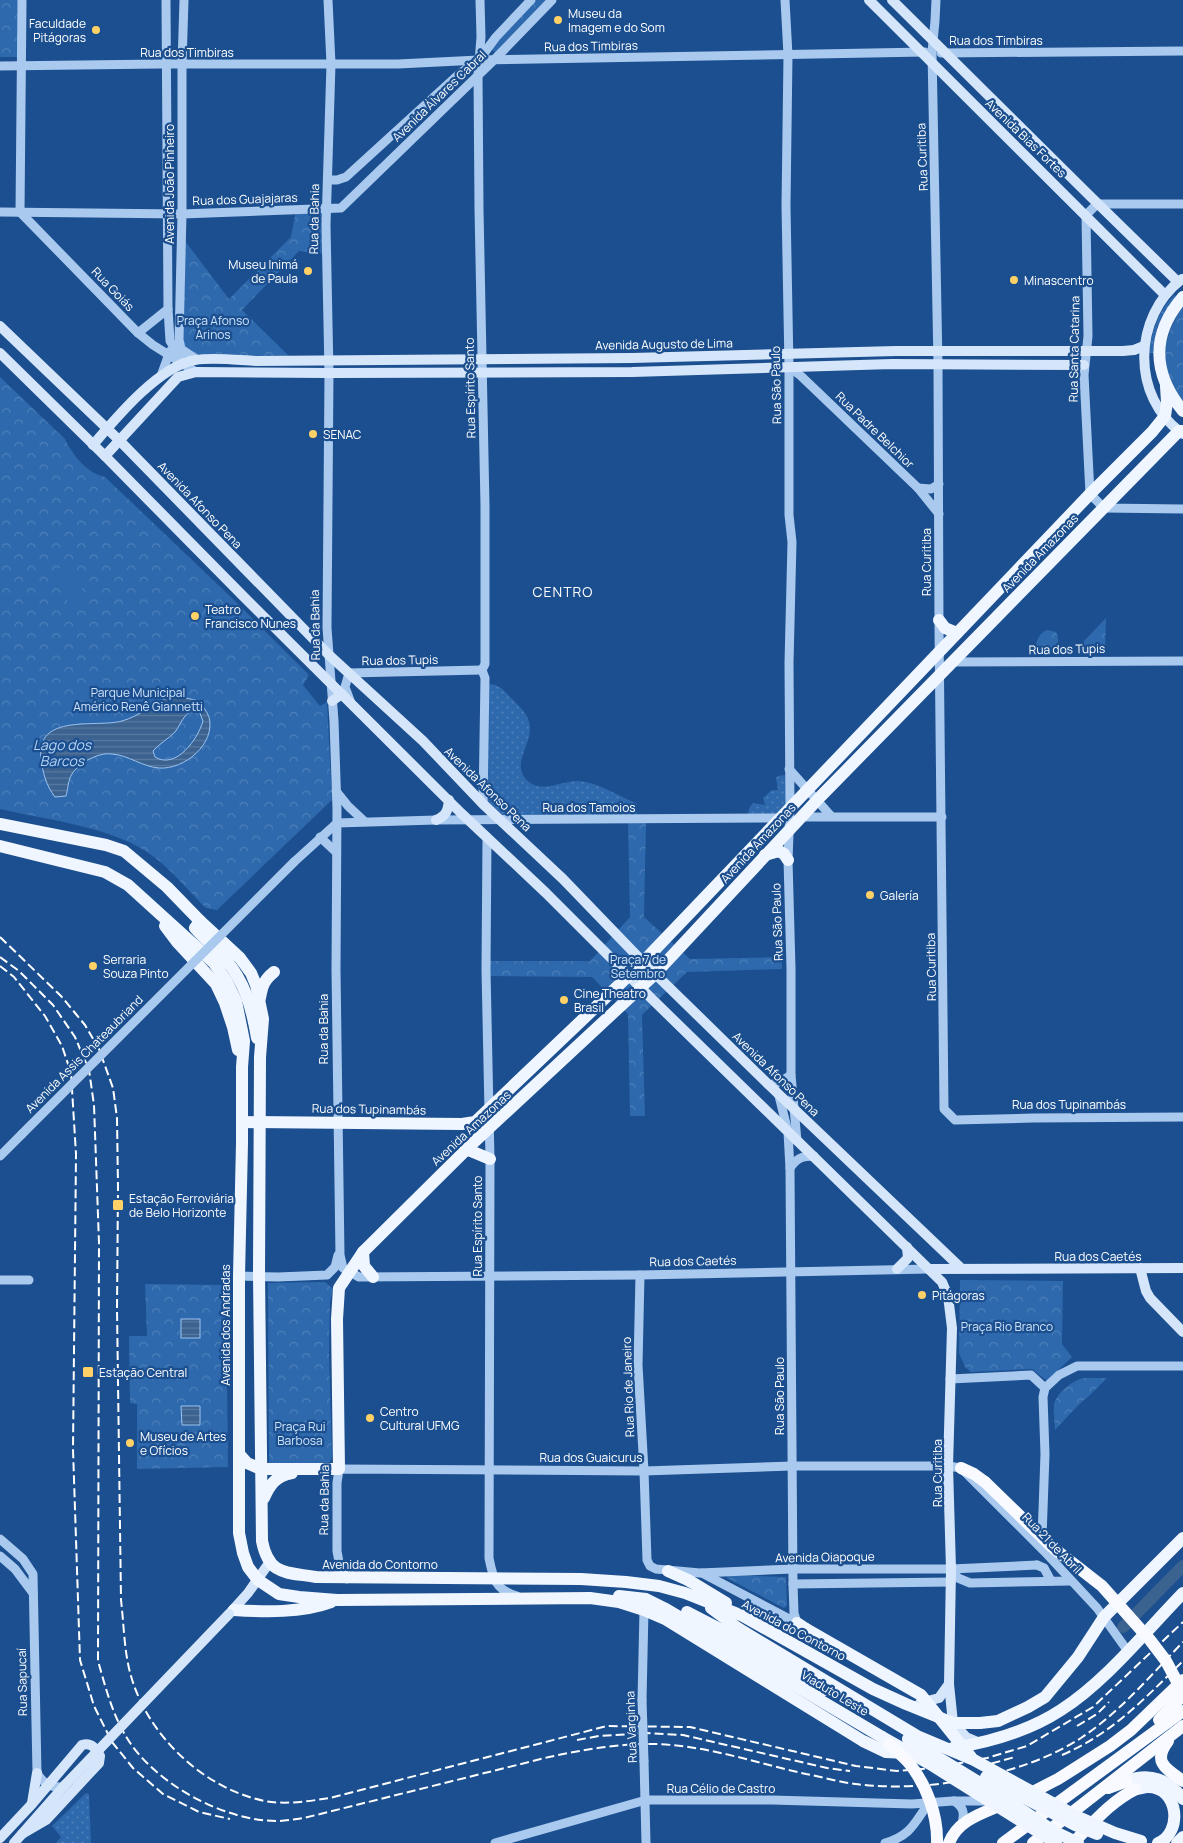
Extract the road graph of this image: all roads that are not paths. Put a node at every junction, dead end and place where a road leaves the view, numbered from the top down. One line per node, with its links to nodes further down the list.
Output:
1 (22, 0): 25 (street)
2 (166, 0): 20 (street, Avenida João Pinheiro)
3 (184, 0): 21 (street, Avenida João Pinheiro)
4 (328, 0): 22 (street, Rua da Bahia)
5 (480, 0): 18 (street, Rua Espírito Santo)
6 (531, 0): 18 (street, Avenida Álvares Cabral)
7 (552, 0): 19 (street, Avenida Álvares Cabral)
8 (785, 0): 17 (street, Rua São Paulo)
9 (868, 0): 13 (main road, Avenida Bias Fortes)
10 (892, 0): 12 (main road, Avenida Bias Fortes)
11 (936, 0): 12 (street, Rua Curitiba)
12 (933, 40): 14 (street, Rua Curitiba); 16 (main road, Avenida Bias Fortes)
13 (921, 52): 14 (street, Rua dos Timbiras); 17 (street, Rua dos Timbiras); 23 (main road, Avenida Bias Fortes)
14 (932, 52): 16 (street, Rua dos Timbiras); 23 (street, Rua Curitiba)
15 (1183, 52): 16 (street, Rua dos Timbiras)
16 (946, 53): 28 (main road, Avenida Bias Fortes)
17 (788, 54): 19 (street, Rua dos Timbiras); 48 (street, Rua São Paulo)
18 (479, 60): 19 (street, Rua dos Timbiras); 22 (street, Rua dos Timbiras); 26 (street, Rua Espírito Santo); 27 (street, Avenida Álvares Cabral)
19 (494, 60): 26 (street, Avenida Álvares Cabral)
20 (167, 64): 21 (street, Rua dos Timbiras); 25 (street, Rua dos Timbiras); 34 (street, Avenida João Pinheiro)
21 (182, 64): 22 (street, Rua dos Timbiras); 35 (street, Avenida João Pinheiro)
22 (331, 64): 27 (street, Rua da Bahia)
23 (932, 64): 36 (main road, Avenida Bias Fortes); 46 (street, Rua Curitiba)
24 (0, 66): 25 (street, Rua dos Timbiras)
25 (22, 66): 33 (street)
26 (478, 74): 30 (street, Avenida Álvares Cabral); 49 (street, Rua Espírito Santo)
27 (328, 180): 31 (street, Rua da Bahia)
28 (1098, 204): 29 (street); 36 (street); 37 (main road, Avenida Bias Fortes)
29 (1183, 204)
30 (341, 208): 31 (street, Rua dos Guajajaras)
31 (327, 209): 35 (street, Rua dos Guajajaras); 51 (street, Rua da Bahia)
32 (0, 212): 33 (street, Rua dos Guajajaras)
33 (20, 212): 34 (street, Rua dos Guajajaras); 42 (street, Rua Goiás)
34 (169, 214): 35 (street, Rua dos Guajajaras); 40 (street, Avenida João Pinheiro)
35 (182, 214): 50 (street, Avenida João Pinheiro)
36 (1086, 215): 38 (main road, Avenida Bias Fortes); 45 (street, Rua Santa Catarina)
37 (1181, 280): 38 (main road)
38 (1165, 295): 43 (main road)
39 (1183, 297): 60 (main road)
40 (168, 309): 42 (street); 44 (street, Avenida João Pinheiro)
41 (0, 326): 63 (main road, Avenida Afonso Pena)
42 (138, 333): 44 (street, Rua Goiás)
43 (1144, 346): 45 (main road, Avenida Augusto de Lima); 62 (main road)
44 (171, 350): 52 (street, Rua Goiás); 59 (street, Avenida João Pinheiro)
45 (1086, 350): 46 (main road, Avenida Augusto de Lima); 54 (street, Rua Santa Catarina)
46 (938, 351): 48 (main road, Avenida Augusto de Lima); 53 (street, Rua Curitiba)
47 (0, 353): 66 (main road)
48 (788, 354): 49 (main road, Avenida Augusto de Lima); 55 (street, Rua São Paulo)
49 (482, 358): 51 (main road, Avenida Augusto de Lima); 57 (street, Rua Espírito Santo)
50 (196, 360): 51 (main road, Avenida Augusto de Lima); 52 (main road, Avenida Augusto de Lima)
51 (328, 360): 58 (street, Rua da Bahia)
52 (185, 363): 56 (street, Rua Goiás); 59 (main road)
53 (938, 364): 54 (main road); 55 (main road); 68 (street, Rua Curitiba)
54 (1084, 364): 70 (street, Rua Santa Catarina)
55 (789, 367): 57 (main road); 69 (street, Rua Padre Belchior); 87 (street, Rua São Paulo)
56 (196, 372): 58 (main road); 65 (main road)
57 (482, 372): 58 (main road); 80 (street, Rua Espírito Santo)
58 (329, 374): 77 (street, Rua da Bahia)
59 (161, 376): 63 (main road)
60 (1166, 386): 61 (main road); 62 (main road)
61 (1183, 411)
62 (1165, 416): 64 (main road); 70 (main road, Avenida Amazonas)
63 (107, 429): 65 (main road, Avenida Afonso Pena); 66 (main road)
64 (1182, 432): 71 (main road, Avenida Amazonas)
65 (119, 440): 67 (main road); 77 (main road, Avenida Afonso Pena)
66 (93, 445): 67 (main road)
67 (105, 456): 83 (main road)
68 (939, 484): 69 (street); 73 (street, Rua Curitiba)
69 (918, 488): 73 (street, Rua Padre Belchior)
70 (1090, 494): 71 (street); 75 (main road, Avenida Amazonas)
71 (1104, 508): 72 (street); 79 (main road, Avenida Amazonas)
72 (1183, 509)
73 (939, 514): 74 (street, Rua Curitiba)
74 (938, 620): 75 (main road); 76 (street, Rua Curitiba)
75 (957, 633): 76 (main road, Avenida Amazonas)
76 (939, 652): 82 (street, Rua Curitiba); 90 (main road, Avenida Amazonas)
77 (329, 654): 81 (main road, Avenida Afonso Pena); 83 (street, Rua da Bahia)
78 (1183, 661): 79 (street, Rua dos Tupis)
79 (952, 662): 82 (main road, Avenida Amazonas)
80 (482, 670): 81 (street, Rua dos Tupis); 88 (street, Rua Espírito Santo)
81 (349, 673): 86 (street, Rua dos Tupis); 89 (main road, Avenida Afonso Pena)
82 (940, 674): 93 (main road, Avenida Amazonas); 98 (street, Rua Curitiba)
83 (331, 683): 84 (main road); 85 (street, Rua da Bahia)
84 (342, 694): 85 (main road); 86 (main road)
85 (332, 701): 91 (street, Rua da Bahia)
86 (351, 703): 92 (main road)
87 (789, 769): 90 (street); 95 (street, Rua São Paulo)
88 (484, 774): 89 (street); 94 (street, Rua Espírito Santo)
89 (462, 783): 94 (main road, Avenida Afonso Pena)
90 (807, 789): 93 (street); 95 (main road, Avenida Amazonas)
91 (335, 790): 102 (street, Rua da Bahia); 103 (street)
92 (449, 800): 100 (main road); 101 (main road)
93 (817, 800): 96 (street); 97 (main road, Avenida Amazonas)
94 (483, 804): 99 (main road, Avenida Afonso Pena)
95 (785, 813): 99 (street, Rua dos Tamoios); 105 (street, Rua São Paulo); 114 (main road, Avenida Amazonas)
96 (831, 816): 97 (street); 98 (street)
97 (801, 817): 105 (main road, Avenida Amazonas)
98 (942, 817): 127 (street, Rua Curitiba)
99 (501, 819): 101 (street, Rua dos Tamoios); 114 (main road, Avenida Afonso Pena)
100 (436, 820): 101 (street, Rua dos Tamoios); 103 (street, Rua dos Tamoios)
101 (469, 820): 107 (main road)
102 (337, 822): 103 (street, Rua dos Tamoios); 106 (street, Avenida Assis Chateaubriand); 109 (street, Rua da Bahia)
103 (364, 822)
104 (0, 824): 112 (main road)
105 (789, 828): 110 (main road, Avenida Amazonas); 111 (street, Rua São Paulo)
106 (320, 837): 109 (street); 135 (street, Avenida Assis Chateaubriand, bridge)
107 (487, 837): 117 (main road); 125 (street, Rua Espírito Santo)
108 (0, 846): 113 (main road, Avenida dos Andradas)
109 (336, 852): 130 (street, Rua da Bahia)
110 (765, 855): 111 (main road); 116 (main road, Avenida Amazonas)
111 (788, 860): 121 (street, Rua São Paulo)
112 (198, 925): 113 (main road); 119 (main road); 120 (main road)
113 (189, 947): 129 (main road, Avenida dos Andradas)
114 (643, 962): 116 (main road, Avenida Afonso Pena); 117 (main road, Avenida Amazonas)
115 (274, 972): 119 (main road)
116 (655, 974): 118 (main road, Avenida Amazonas); 122 (main road, Avenida Afonso Pena)
117 (628, 975): 118 (main road); 125 (main road, Avenida Amazonas)
118 (641, 988): 131 (main road, Avenida Amazonas); 132 (main road)
119 (260, 998): 120 (main road)
120 (260, 1057): 128 (main road)
121 (791, 1075): 122 (street); 124 (street, Rua São Paulo)
122 (769, 1085): 123 (main road, Avenida Afonso Pena)
123 (779, 1096): 124 (main road, Avenida Afonso Pena); 132 (street, Rua São Paulo)
124 (793, 1108): 133 (street, Rua São Paulo); 142 (main road, Avenida Afonso Pena)
125 (489, 1109): 130 (main road, Rua dos Tupinambás); 131 (street, Rua Espírito Santo)
126 (1183, 1117): 127 (street, Rua dos Tupinambás)
127 (955, 1120)
128 (261, 1121): 129 (main road, Rua dos Tupinambás); 130 (main road, Rua dos Tupinambás); 149 (main road)
129 (242, 1122): 151 (main road, Avenida dos Andradas)
130 (337, 1122): 140 (street, Rua da Bahia)
131 (490, 1127): 134 (main road, Avenida Amazonas); 137 (street, Rua Espírito Santo)
132 (788, 1132): 133 (main road); 138 (street, Rua São Paulo)
133 (797, 1141): 136 (main road)
134 (466, 1150): 137 (main road); 141 (main road, Avenida Amazonas)
135 (0, 1156)
136 (814, 1156): 138 (street); 139 (main road)
137 (490, 1158): 152 (street, Rua Espírito Santo)
138 (790, 1169): 148 (street, Rua São Paulo)
139 (907, 1247): 145 (main road); 146 (main road)
140 (340, 1249): 147 (street); 149 (street)
141 (364, 1252): 147 (main road, Avenida Amazonas); 153 (main road)
142 (960, 1268): 143 (main road, Rua dos Caetés); 146 (main road, Rua dos Caetés)
143 (1140, 1268): 144 (main road, Rua dos Caetés); 156 (main road)
144 (1183, 1268)
145 (897, 1269): 146 (street, Rua dos Caetés); 148 (street, Rua dos Caetés)
146 (929, 1269): 158 (main road, Rua Curitiba)
147 (348, 1272): 153 (street, Rua dos Caetés); 164 (main road, Rua da Bahia)
148 (792, 1272): 150 (street, Rua dos Caetés); 161 (street, Rua São Paulo)
149 (259, 1275): 151 (street); 163 (main road)
150 (640, 1275): 152 (street, Rua dos Caetés); 167 (street, Rua Rio de Janeiro)
151 (239, 1276): 160 (main road, Avenida dos Andradas)
152 (489, 1276): 153 (street, Rua dos Caetés); 166 (street, Rua Espírito Santo)
153 (373, 1277)
154 (0, 1280): 155 (street)
155 (29, 1280)
156 (1183, 1332)
157 (1183, 1366): 159 (street)
158 (950, 1379): 159 (street); 162 (main road, Rua Curitiba)
159 (1045, 1388): 171 (street)
160 (239, 1454): 163 (main road); 181 (main road, Avenida dos Andradas)
161 (792, 1466): 162 (street, Rua dos Guaicurus); 167 (street, Rua dos Guaicurus); 175 (street, Rua São Paulo)
162 (954, 1467): 171 (street, Rua 21 de Abril); 176 (main road, Rua Curitiba); 201 (highway, bridge)
163 (261, 1469): 165 (main road, Rua dos Guaicurus); 168 (main road)
164 (339, 1469): 165 (main road, Rua dos Guaicurus); 166 (street, Rua dos Guaicurus); 180 (street, Rua da Bahia)
165 (301, 1470): 168 (main road)
166 (490, 1470): 167 (street, Rua dos Guaicurus); 179 (street, Rua Espírito Santo)
167 (644, 1470): 177 (street, Rua Rio de Janeiro)
168 (263, 1503): 173 (main road)
169 (0, 1538): 187 (street, Rua Sapucaí)
170 (1183, 1538): 195 (main road, Avenida do Contorno)
171 (1044, 1551): 174 (street); 183 (street, Rua 21 de Abril)
172 (0, 1556): 187 (street)
173 (270, 1563): 180 (main road, Avenida do Contorno); 181 (main road)
174 (1037, 1565): 176 (street, Avenida Oiapoque); 182 (street)
175 (793, 1569): 176 (street, Avenida Oiapoque); 178 (street, Avenida Oiapoque); 186 (street, Rua São Paulo)
176 (951, 1569): 182 (street); 185 (main road, Rua Curitiba)
177 (668, 1571): 178 (street, Rua Rio de Janeiro); 196 (main road)
178 (700, 1573): 197 (street, Avenida do Contorno)
179 (493, 1578): 180 (main road, Avenida do Contorno); 184 (main road, Avenida do Contorno); 189 (street)
180 (347, 1579)
181 (258, 1580): 192 (main road); 194 (main road)
182 (1051, 1581): 183 (street)
183 (1070, 1581): 195 (street, Rua 21 de Abril)
184 (626, 1582): 191 (main road, Avenida do Contorno); 243 (main road, Viaduto Leste, bridge)
185 (951, 1582): 186 (street); 200 (main road, Rua Curitiba)
186 (793, 1584): 197 (street, Rua São Paulo)
187 (33, 1593): 212 (street, Rua Sapucaí)
188 (1183, 1593): 198 (main road)
189 (522, 1598): 190 (main road); 192 (main road)
190 (590, 1598): 193 (main road); 208 (main road, Viaduto Leste)
191 (697, 1598): 196 (main road, Viaduto Leste)
192 (336, 1600): 194 (main road)
193 (644, 1610): 209 (main road); 219 (street, Rua Varginha, bridge)
194 (232, 1612): 216 (main road, bridge)
195 (1104, 1617): 198 (street, Rua 21 de Abril); 204 (main road, Avenida do Contorno)
196 (741, 1623): 202 (main road, Avenida do Contorno); 207 (main road, Viaduto Leste, bridge)
197 (802, 1626): 211 (main road, bridge)
198 (1128, 1650): 209 (main road)
199 (1183, 1680): 210 (highway)
200 (948, 1684): 202 (main road); 204 (main road, Rua Curitiba)
201 (1183, 1693): 210 (highway); 222 (highway)
202 (906, 1704): 204 (main road, Avenida do Contorno)
203 (1183, 1711): 222 (highway)
204 (953, 1722): 209 (main road)
205 (1183, 1726): 206 (highway)
206 (1172, 1735): 213 (highway); 217 (highway)
207 (917, 1736): 211 (main road, Viaduto Leste, bridge); 244 (main road, Viaduto Leste, bridge)
208 (882, 1737): 238 (highway, bridge); 241 (main road, Viaduto Leste, bridge)
209 (980, 1744)
210 (1110, 1746): 221 (highway)
211 (974, 1760): 233 (main road, Viaduto Leste, bridge)
212 (37, 1772): 214 (street); 223 (main road)
213 (1183, 1781)
214 (48, 1785): 216 (street); 223 (main road); 229 (main road)
215 (1132, 1785): 217 (highway); 218 (main road); 228 (highway); 245 (main road)
216 (64, 1786): 229 (main road)
217 (1097, 1793): 240 (highway)
218 (1183, 1799)
219 (646, 1800): 224 (street, Rua Célio de Castro); 235 (street, Rua Célio de Castro); 236 (street, Rua Varginha)
220 (954, 1801): 221 (street, Rua Célio de Castro); 225 (street, Rua Célio de Castro); 227 (street)
221 (1009, 1802): 227 (highway)
222 (1058, 1802): 232 (highway)
223 (32, 1804): 231 (main road)
224 (912, 1804): 225 (street, Rua Célio de Castro); 226 (street)
225 (928, 1804): 226 (street)
226 (920, 1815): 237 (street)
227 (962, 1823): 239 (highway)
228 (1091, 1824): 241 (highway); 242 (highway)
229 (22, 1834): 234 (main road)
230 (1183, 1836): 246 (main road)
231 (0, 1838)
232 (1004, 1842)
233 (1145, 1842)
234 (14, 1843)
235 (495, 1843)
236 (646, 1843)
237 (885, 1843)
238 (938, 1843)
239 (949, 1843)
240 (1033, 1843)
241 (1058, 1843)
242 (1073, 1843)
243 (1078, 1843)
244 (1120, 1843)
245 (1158, 1843)
246 (1177, 1843)

